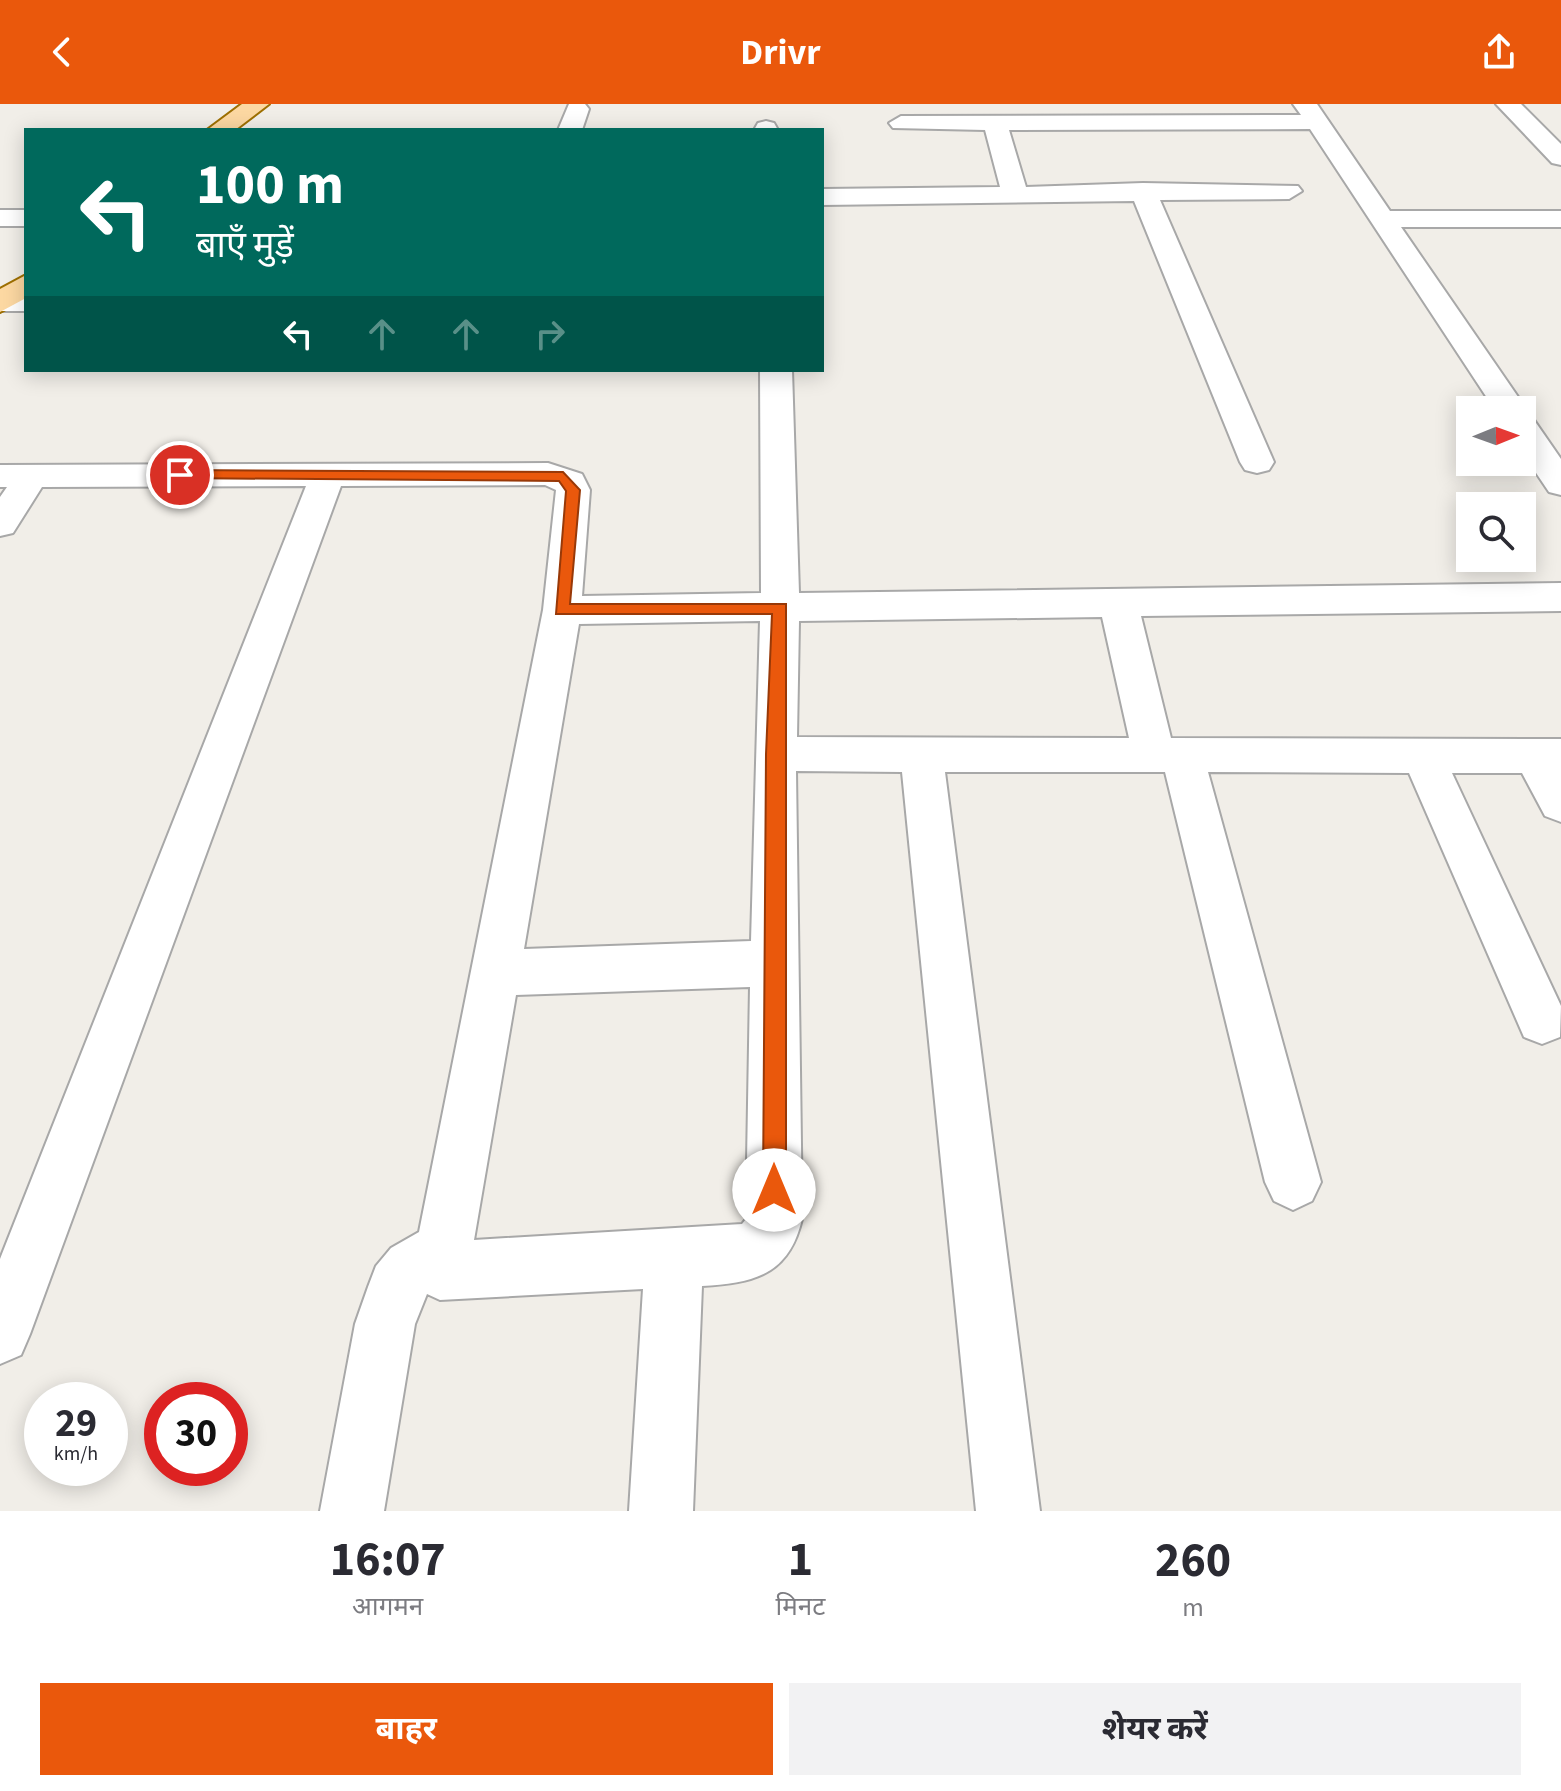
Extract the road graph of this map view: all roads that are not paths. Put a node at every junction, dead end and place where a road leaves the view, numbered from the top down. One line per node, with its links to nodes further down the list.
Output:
1 (257, 104): 7 (main road)
2 (286, 104): 8 (main road)
3 (1508, 104): 9 (street)
4 (1312, 113): 6 (street); 16 (street)
5 (901, 123): 6 (street)
6 (995, 123): 12 (street)
7 (222, 128)
8 (251, 128)
9 (1561, 158)
10 (1143, 191): 11 (street); 12 (street); 26 (street)
11 (1289, 191)
12 (1015, 193): 13 (street)
13 (824, 197)
14 (0, 218): 15 (street)
15 (24, 218)
16 (1382, 219): 17 (street); 24 (street)
17 (1561, 219)
18 (24, 262): 19 (main road)
19 (0, 278)
20 (24, 285): 21 (main road)
21 (0, 302): 22 (street)
22 (24, 302)
23 (776, 372): 33 (street)
24 (1502, 396)
25 (1536, 447): 29 (street)
26 (1257, 462)
27 (328, 474): 28 (street); 34 (street); 47 (street)
28 (16, 476): 30 (street)
29 (1561, 484)
30 (0, 524)
31 (1561, 597): 32 (street)
32 (1118, 602): 33 (street); 35 (street)
33 (780, 608): 34 (street); 36 (street)
34 (562, 610): 42 (street)
35 (1167, 753): 37 (street); 38 (street); 44 (street)
36 (775, 754): 37 (street); 41 (street)
37 (922, 755): 50 (street)
38 (1423, 756): 39 (street); 43 (street)
39 (1548, 756): 40 (street)
40 (1561, 803)
41 (776, 963): 42 (street); 45 (street)
42 (495, 973): 46 (street)
43 (1542, 1020)
44 (1293, 1182)
45 (674, 1256): 46 (street); 49 (street)
46 (440, 1271): 48 (street)
47 (0, 1334)
48 (352, 1511)
49 (661, 1511)
50 (1008, 1511)

